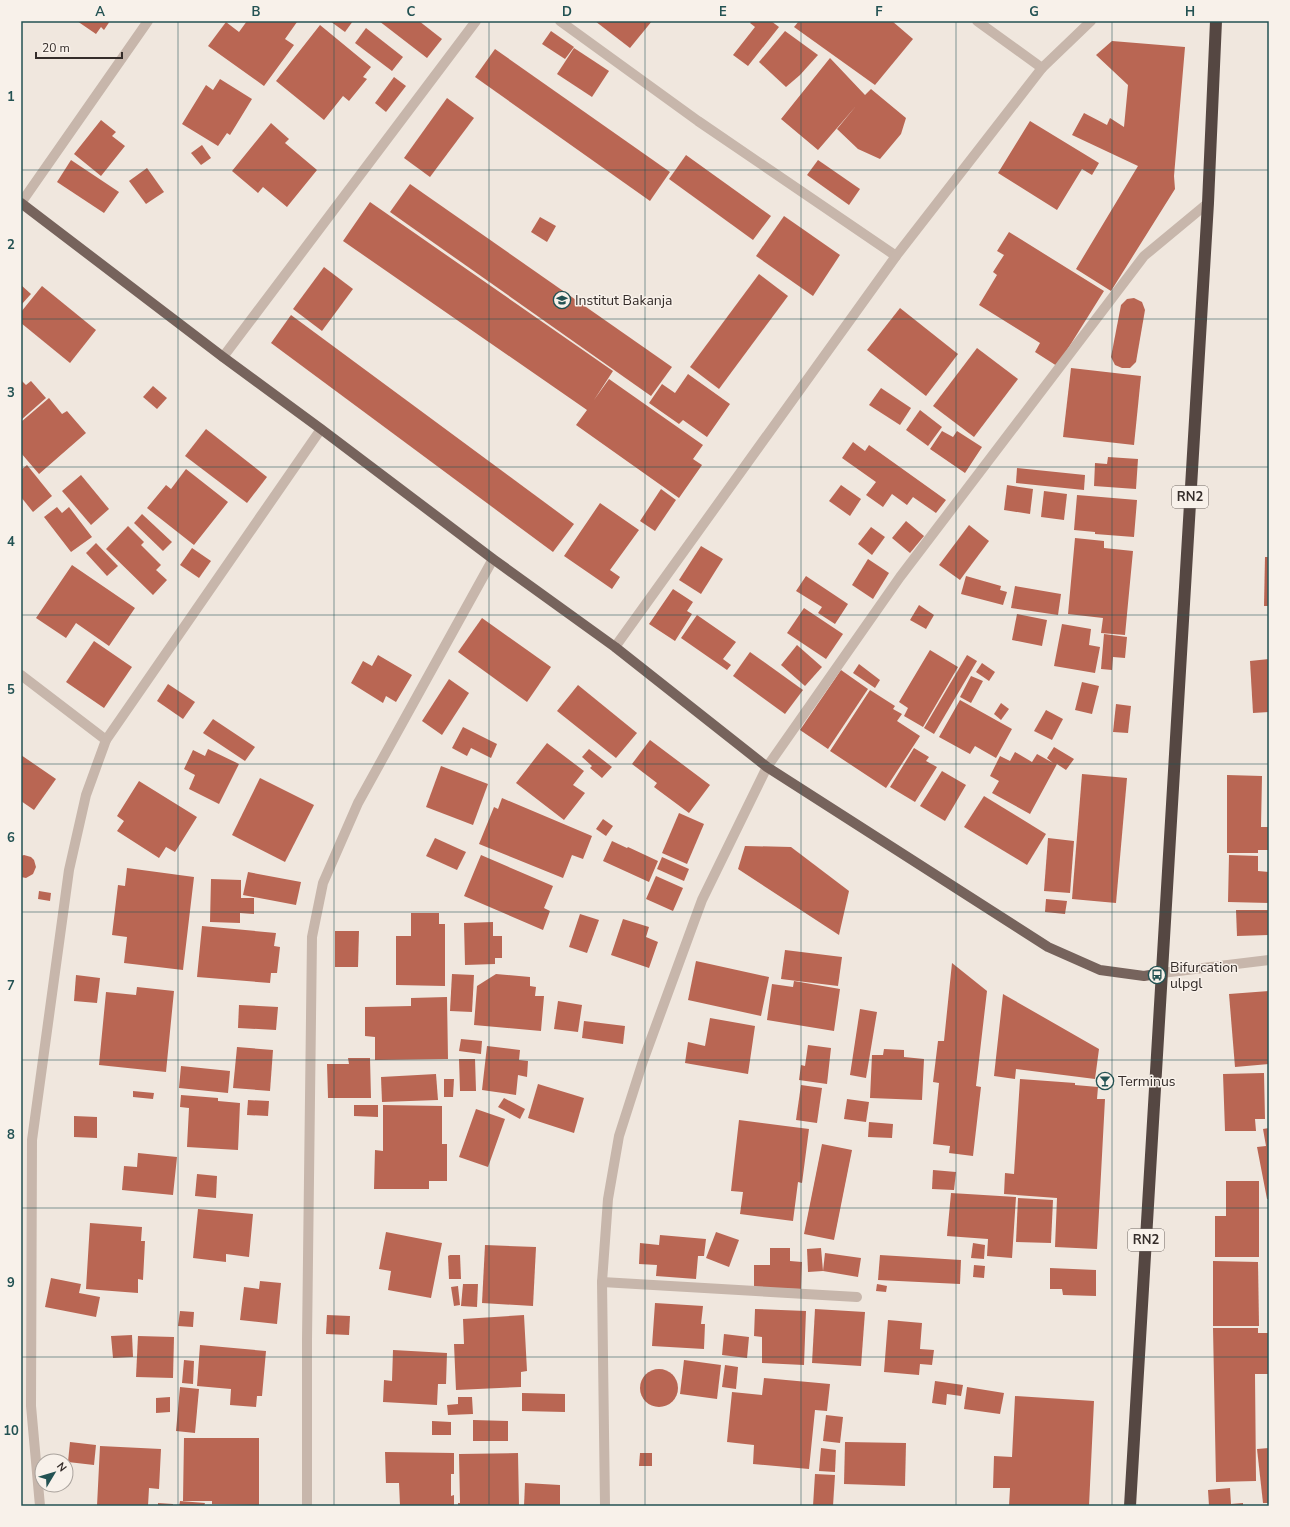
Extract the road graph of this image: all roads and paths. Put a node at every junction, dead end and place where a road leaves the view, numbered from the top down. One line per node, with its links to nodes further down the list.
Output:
1 (148, 21): 8 (street)
2 (476, 21): 11 (street)
3 (560, 21): 10 (street)
4 (977, 21): 7 (street)
5 (1092, 21): 7 (street)
6 (1216, 21): 9 (highway, RN2)
7 (1042, 68): 10 (street)
8 (21, 203): 11 (main road)
9 (1208, 203): 17 (street); 19 (highway, RN2)
10 (896, 256): 14 (street)
11 (223, 357): 12 (main road)
12 (321, 429): 13 (main road); 16 (street)
13 (493, 559): 14 (main road); 24 (street)
14 (615, 647): 17 (main road)
15 (21, 675): 16 (street)
16 (106, 740): 22 (street)
17 (767, 767): 19 (main road); 20 (street)
18 (1269, 960): 19 (street)
19 (1162, 973): 26 (highway, RN2)
20 (602, 1282): 21 (street); 25 (street)
21 (856, 1297)
22 (26, 1406): 23 (street)
23 (40, 1506)
24 (307, 1506)
25 (605, 1506)
26 (1130, 1506)

